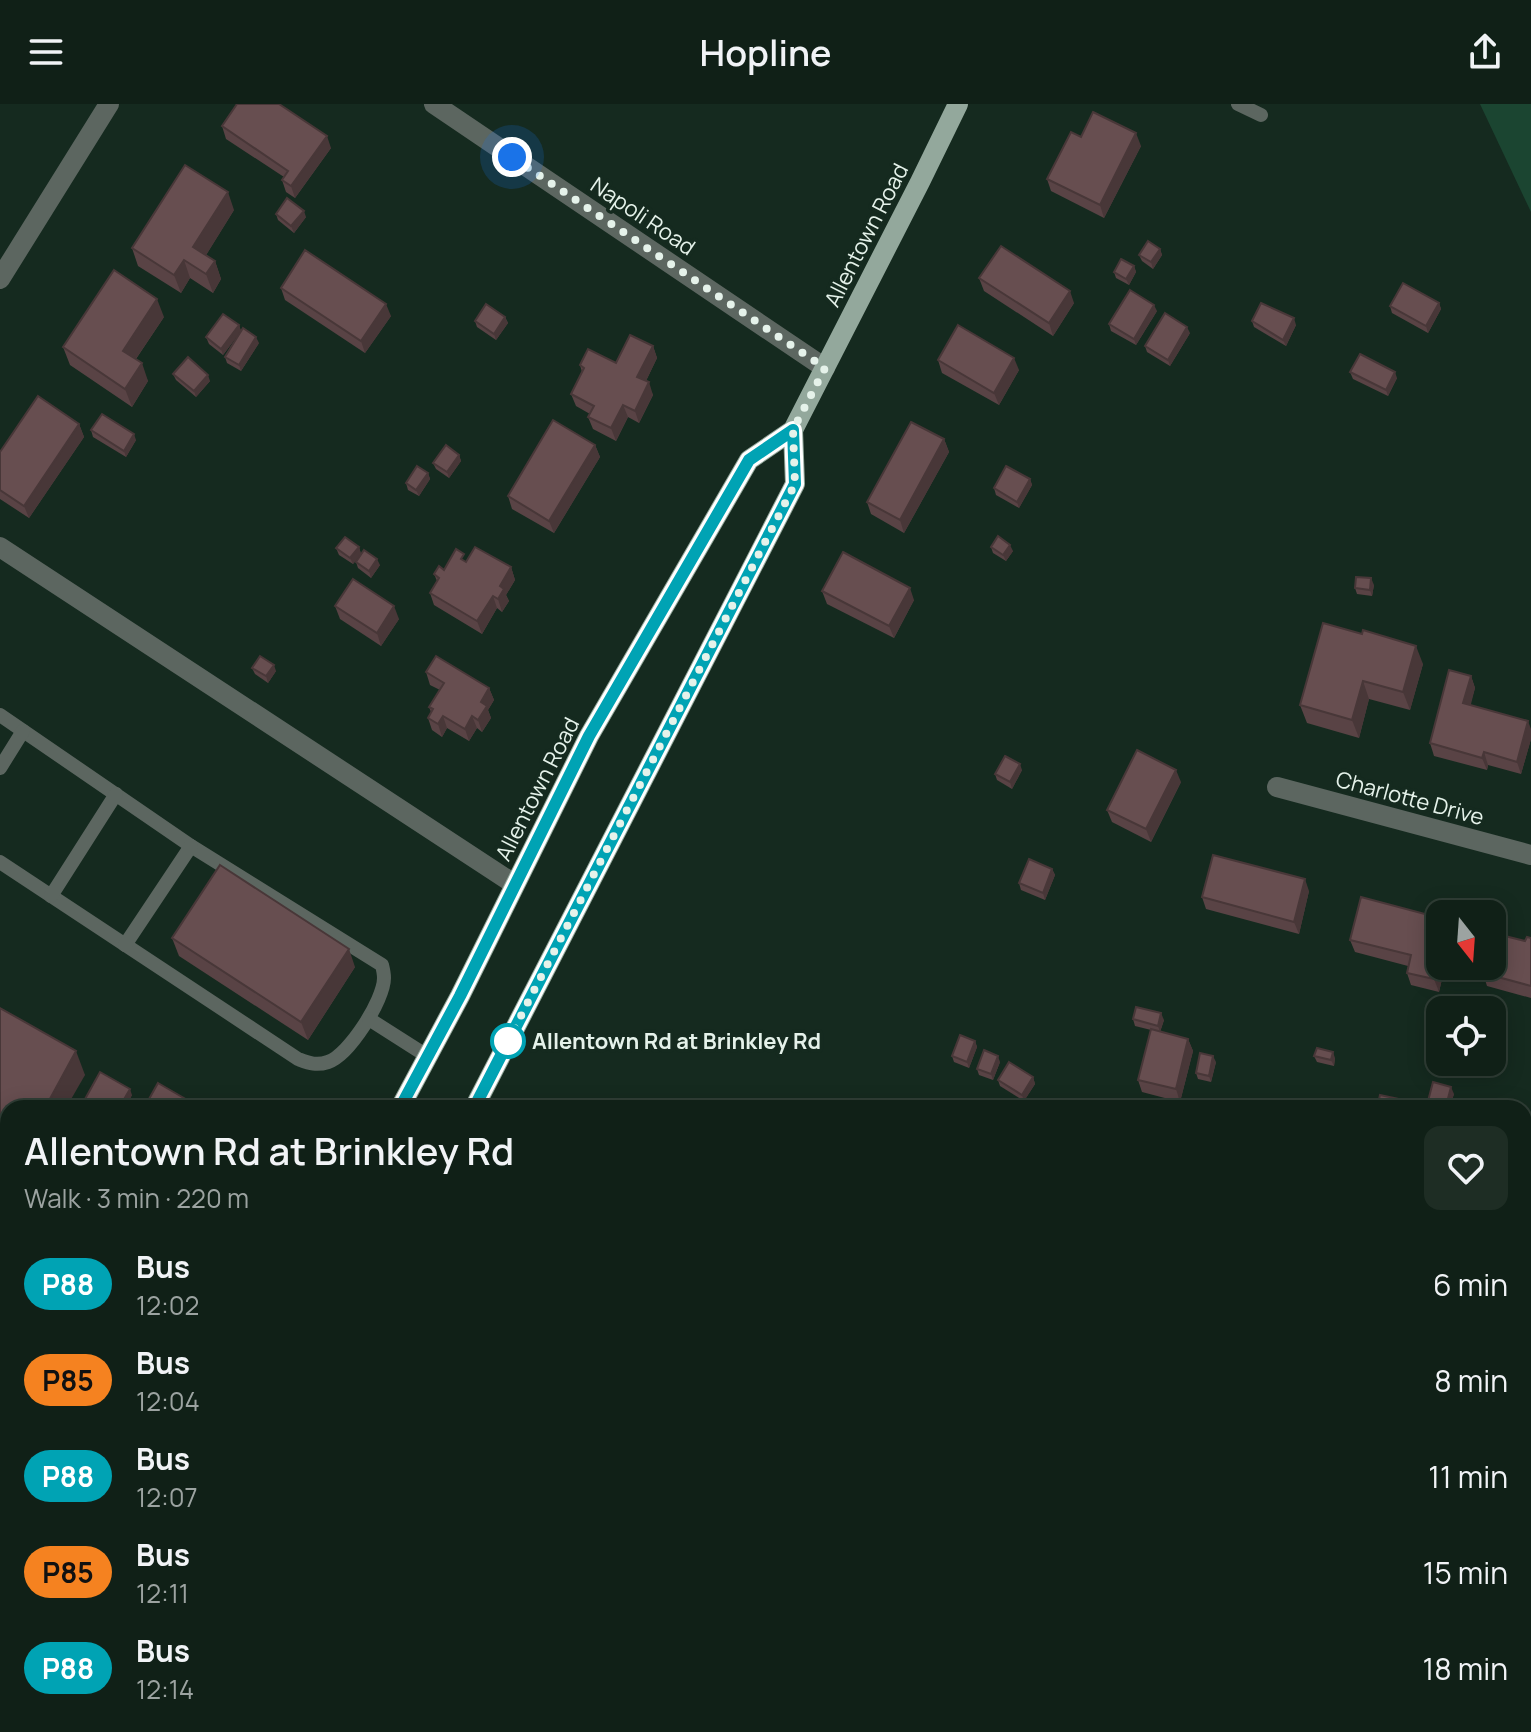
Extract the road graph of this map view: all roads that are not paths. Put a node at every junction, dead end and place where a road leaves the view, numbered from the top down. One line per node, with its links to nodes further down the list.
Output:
1 (109, 104): 6 (street)
2 (434, 104): 7 (street, Napoli Road)
3 (958, 104): 7 (main road, Allentown Road)
4 (1238, 104): 5 (lane)
5 (1261, 115)
6 (0, 279)
7 (825, 368): 8 (main road, Allentown Road)
8 (793, 430): 18 (main road, Allentown Road); 24 (main road, Allentown Road)
9 (0, 547): 18 (street)
10 (0, 715): 11 (lane)
11 (23, 731): 12 (lane); 14 (lane)
12 (0, 768)
13 (1277, 787): 16 (street, Charlotte Drive)
14 (116, 794): 15 (lane); 19 (lane)
15 (191, 846): 20 (lane); 21 (lane)
16 (1531, 855)
17 (0, 862): 19 (lane)
18 (514, 884): 22 (main road, Allentown Road)
19 (51, 896): 20 (lane)
20 (125, 945): 21 (lane)
21 (369, 1019): 22 (lane)
22 (427, 1056): 23 (main road, Allentown Road)
23 (404, 1100)
24 (478, 1100)

